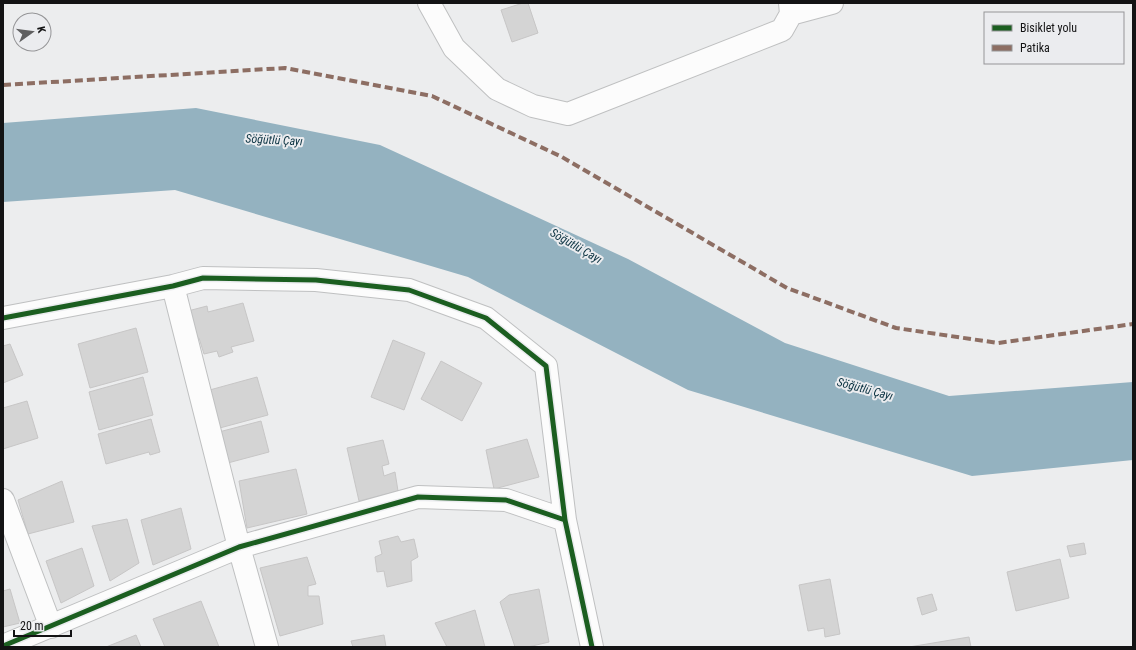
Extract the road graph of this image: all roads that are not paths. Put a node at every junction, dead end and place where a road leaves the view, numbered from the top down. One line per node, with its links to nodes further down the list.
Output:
1 (429, 3): 3 (street)
2 (832, 3): 3 (street)
3 (790, 8)
4 (173, 286): 5 (street); 7 (street); 8 (street)
5 (3, 318)
6 (3, 500): 9 (street)
7 (565, 520): 8 (street); 12 (street)
8 (239, 547): 9 (street); 11 (street)
9 (51, 627): 10 (street)
10 (3, 646)
11 (267, 647)
12 (592, 647)

